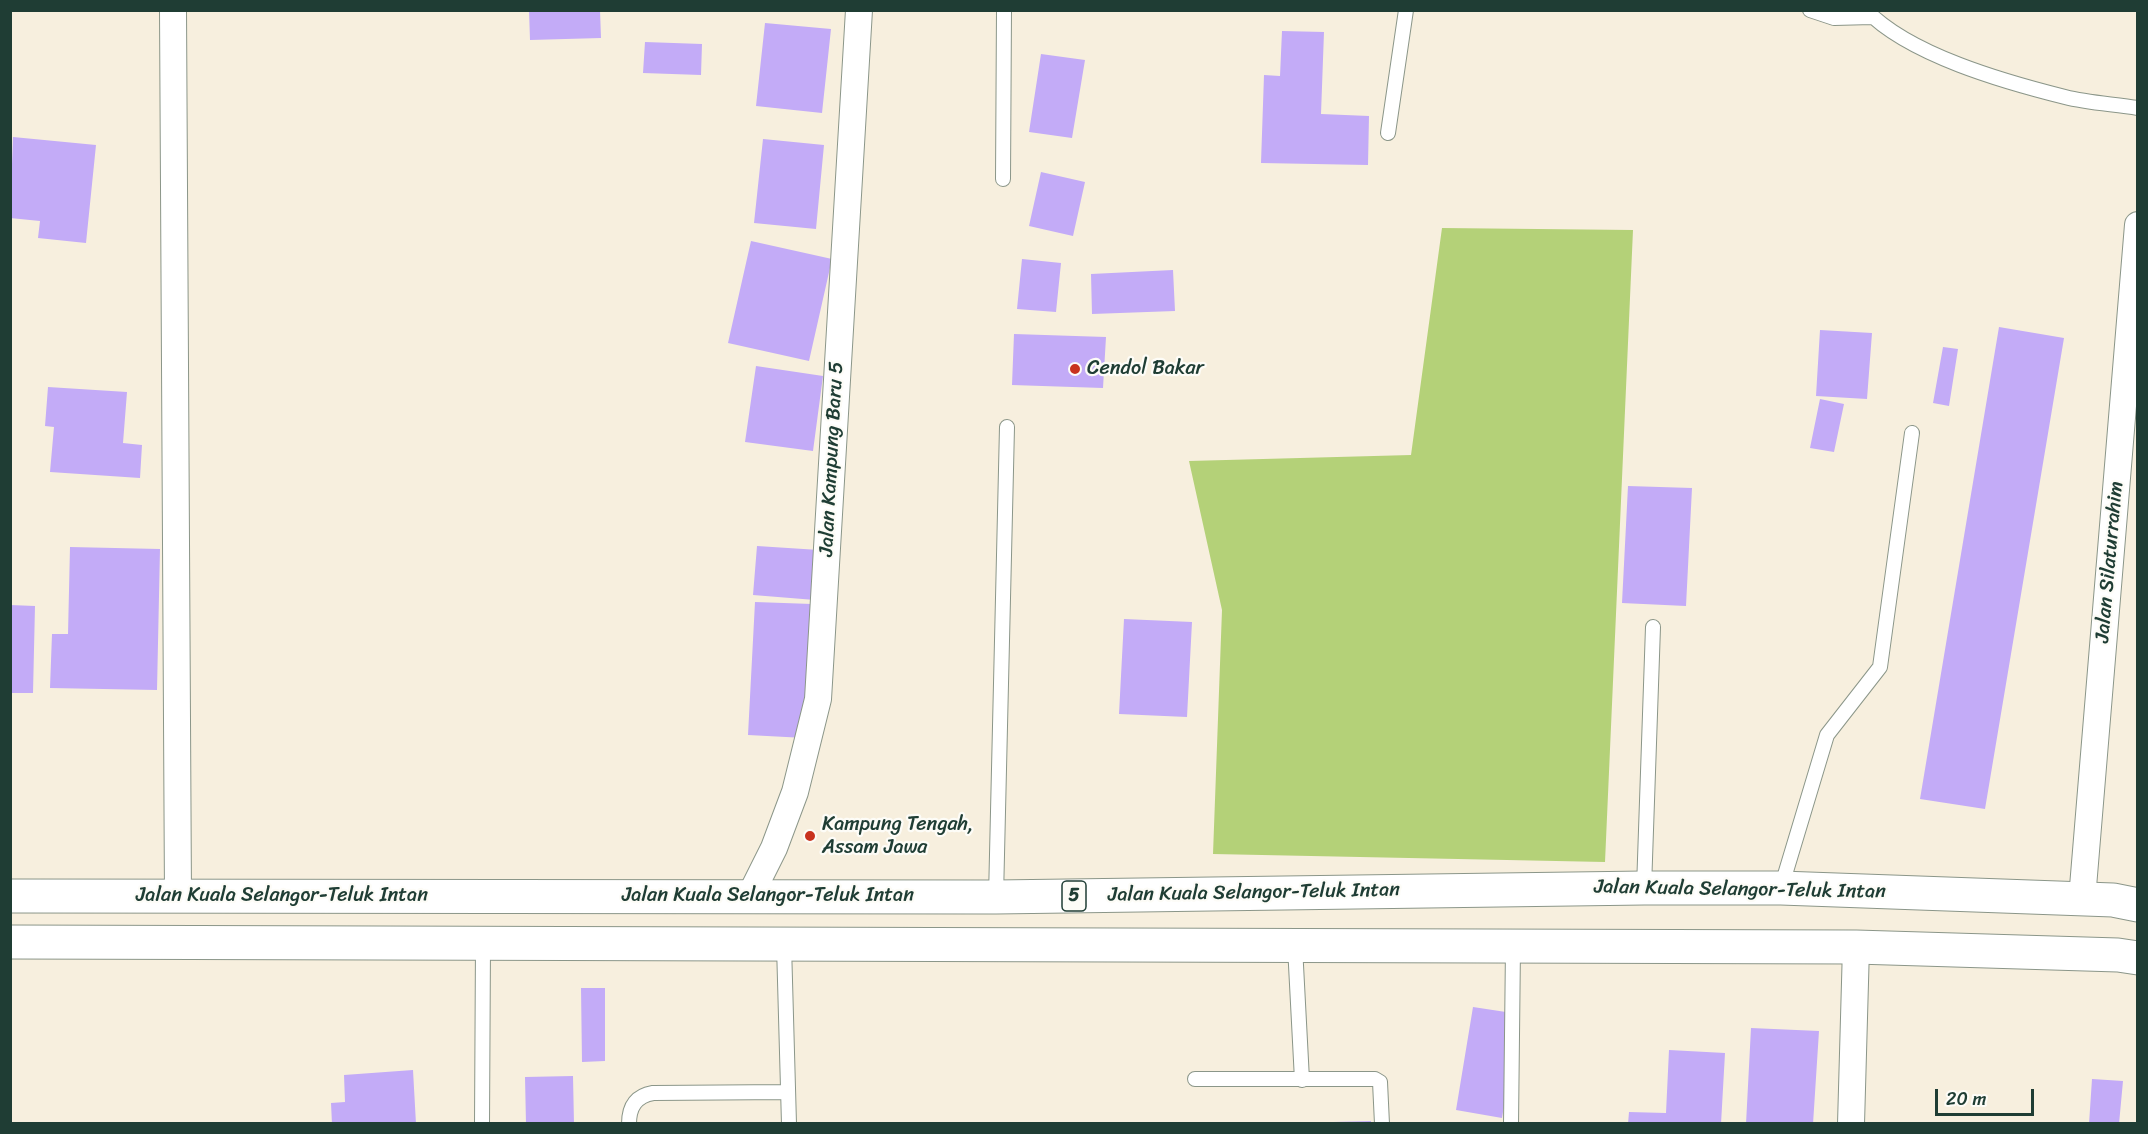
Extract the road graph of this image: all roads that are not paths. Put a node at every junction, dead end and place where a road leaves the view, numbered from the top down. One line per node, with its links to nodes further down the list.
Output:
1 (173, 10): 17 (street)
2 (859, 10): 18 (street, Jalan Kampung Baru 5)
3 (1004, 10): 9 (lane)
4 (1406, 10): 8 (lane)
5 (1810, 10): 6 (lane)
6 (1869, 14): 7 (lane)
7 (2138, 108)
8 (1388, 133)
9 (1003, 179)
10 (2138, 225): 20 (street, Jalan Silaturrahim)
11 (1007, 427): 19 (lane)
12 (1912, 433): 15 (lane)
13 (1653, 627): 14 (lane)
14 (1644, 888): 15 (highway, Jalan Kuala Selangor-Teluk Intan / 5); 19 (highway, Jalan Kuala Selangor-Teluk Intan / 5)
15 (1781, 888): 20 (highway, Jalan Kuala Selangor-Teluk Intan / 5)
16 (10, 896): 17 (highway, Jalan Kuala Selangor-Teluk Intan / 5)
17 (178, 896): 18 (highway, Jalan Kuala Selangor-Teluk Intan / 5)
18 (750, 896): 19 (highway, Jalan Kuala Selangor-Teluk Intan / 5)
19 (996, 897)
20 (2082, 899): 21 (highway, Jalan Kuala Selangor-Teluk Intan / 5)
21 (2138, 905)
22 (10, 942): 23 (highway)
23 (483, 944): 24 (highway); 32 (lane)
24 (784, 945): 25 (highway); 31 (lane)
25 (1295, 946): 26 (highway); 30 (lane)
26 (1513, 947): 27 (highway); 36 (lane)
27 (1856, 947): 28 (highway); 37 (street)
28 (2138, 958)
29 (1195, 1079): 30 (lane)
30 (1302, 1080): 35 (lane)
31 (788, 1092): 33 (lane); 34 (lane)
32 (482, 1124)
33 (629, 1124)
34 (789, 1124)
35 (1382, 1124)
36 (1511, 1124)
37 (1851, 1124)

